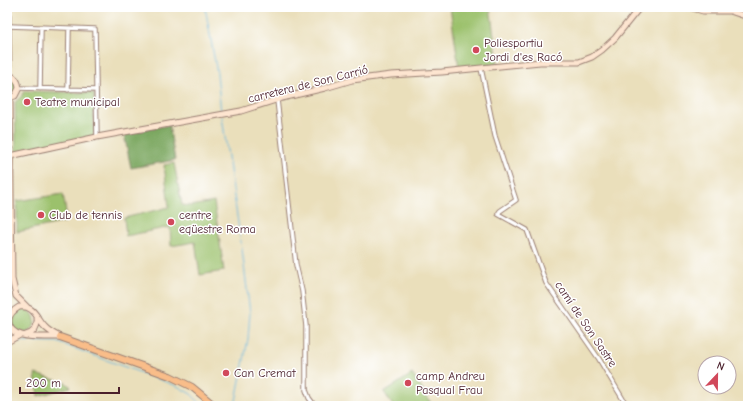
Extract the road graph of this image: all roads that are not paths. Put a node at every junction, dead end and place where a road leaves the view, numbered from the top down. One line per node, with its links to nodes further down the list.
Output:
1 (8, 7): 5 (street)
2 (640, 7): 8 (street, carretera de Son Carrió)
3 (689, 7): 4 (street)
4 (748, 17)
5 (8, 26): 6 (street); 9 (street)
6 (41, 28): 7 (street); 11 (street)
7 (69, 29): 12 (street); 13 (street)
8 (481, 68): 15 (street, carretera de Son Carrió); 28 (street, camí de Son Sastre)
9 (8, 75): 10 (street)
10 (19, 88): 11 (street); 14 (street)
11 (40, 89): 12 (street)
12 (68, 90): 13 (street)
13 (96, 90): 16 (street)
14 (9, 98): 17 (street)
15 (277, 100): 16 (street, carretera de Son Carrió); 27 (street)
16 (97, 137): 17 (street, carretera de Son Carrió)
17 (10, 156): 19 (street)
18 (7, 302): 20 (street)
19 (27, 307): 20 (street); 21 (street)
20 (9, 318): 22 (street)
21 (37, 318): 23 (street); 24 (street)
22 (8, 327): 23 (street)
23 (22, 335): 24 (street); 25 (street)
24 (60, 337): 26 (main road)
25 (7, 342)
26 (215, 406)
27 (315, 406)
28 (627, 406)

